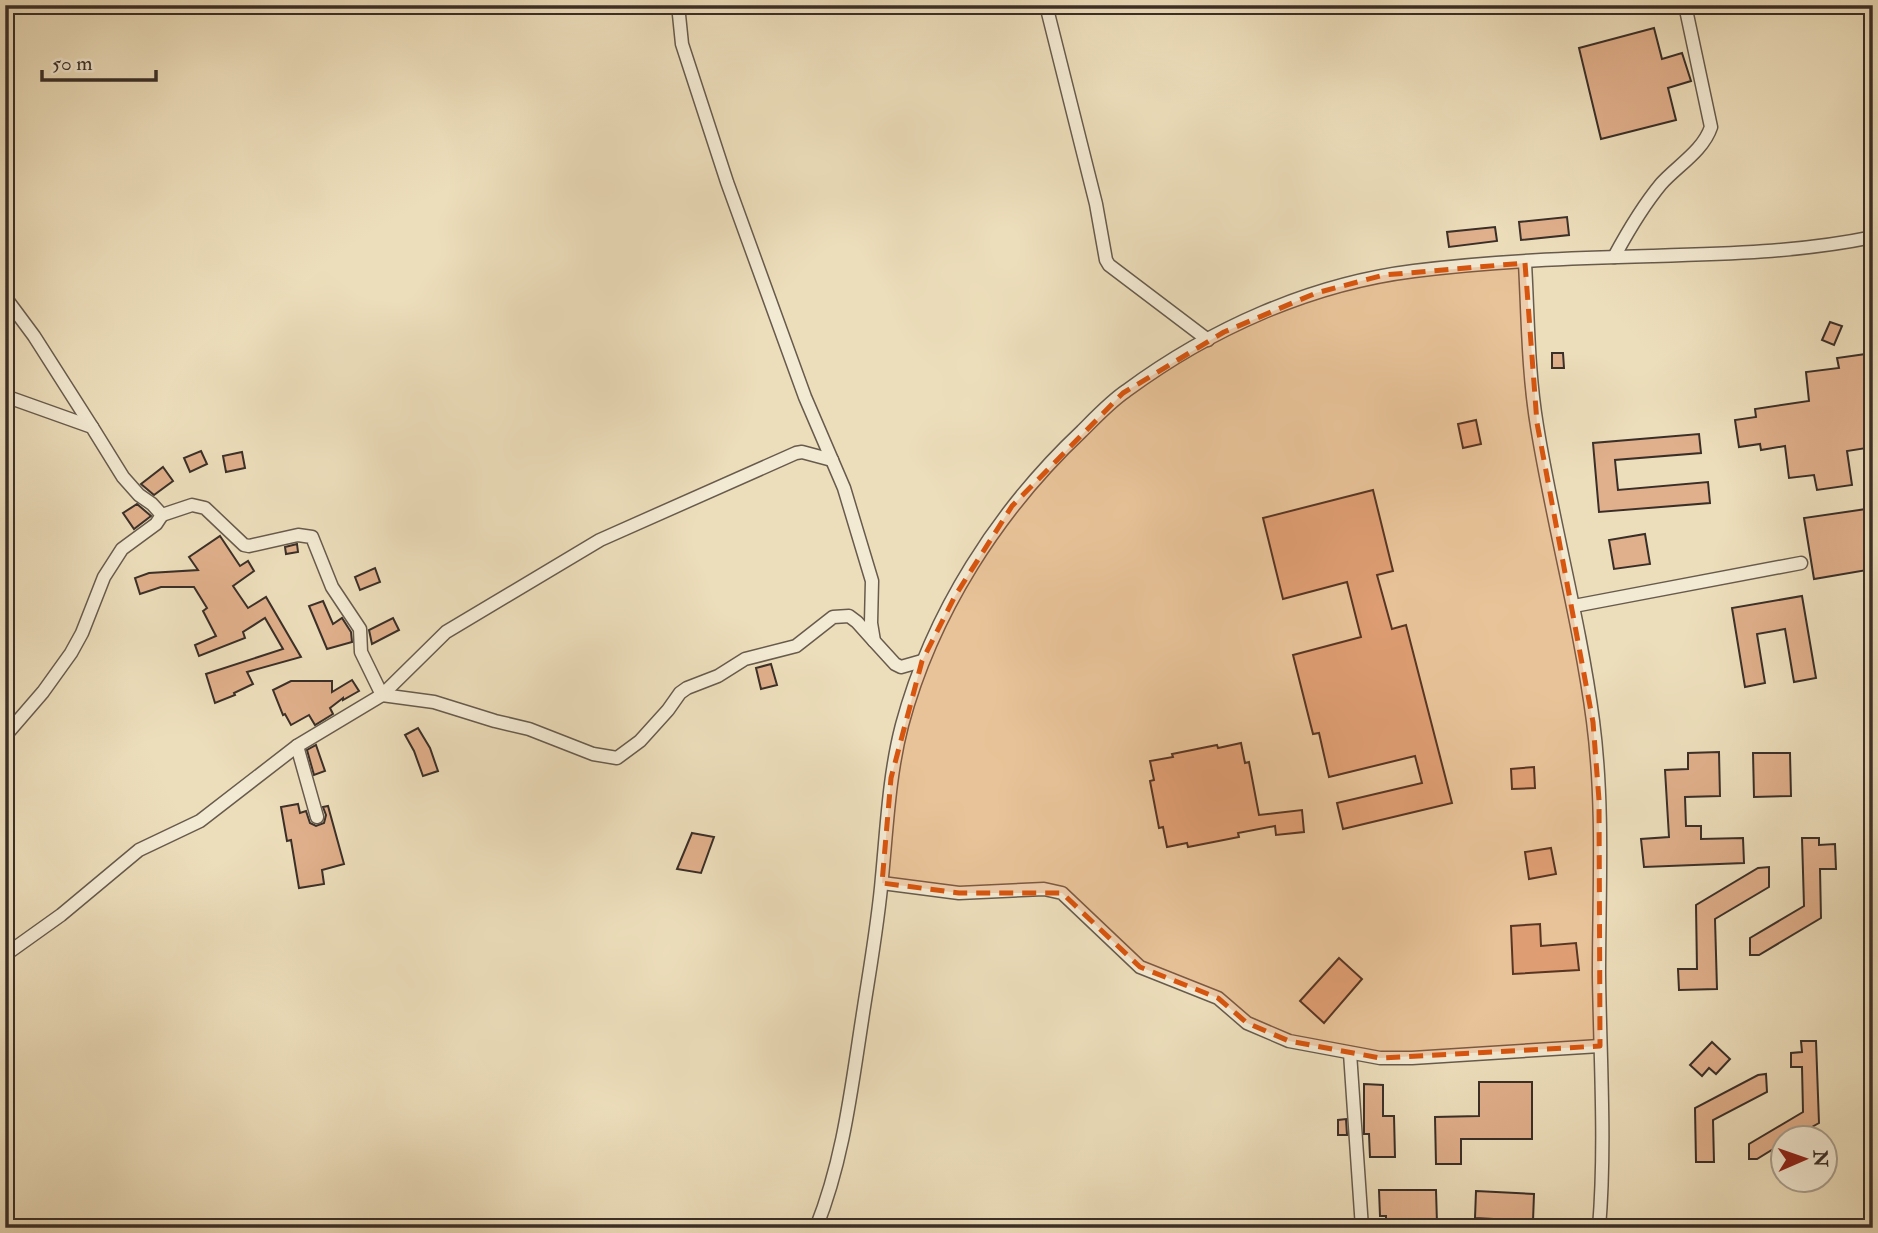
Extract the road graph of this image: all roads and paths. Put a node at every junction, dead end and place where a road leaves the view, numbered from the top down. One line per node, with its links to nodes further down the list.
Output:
1 (678, 5): 11 (street)
2 (1046, 5): 8 (street)
3 (1685, 5): 5 (street)
4 (1873, 237): 5 (street)
5 (1614, 257): 6 (street)
6 (1525, 263): 8 (street); 14 (street)
7 (5, 297): 10 (street)
8 (1208, 340): 16 (street)
9 (5, 396): 10 (street)
10 (92, 427): 12 (street)
11 (832, 460): 15 (street); 17 (street)
12 (162, 515): 17 (street); 18 (street)
13 (1801, 563): 14 (street)
14 (1574, 606): 23 (street)
15 (874, 641): 16 (street); 17 (street)
16 (922, 661): 21 (street)
17 (382, 695): 19 (street)
18 (5, 736)
19 (297, 746): 20 (street); 22 (street)
20 (317, 817)
21 (882, 883): 24 (street); 25 (street)
22 (5, 955)
23 (1600, 1046): 24 (street); 27 (street)
24 (1350, 1053): 26 (street)
25 (816, 1228)
26 (1362, 1228)
27 (1599, 1228)

